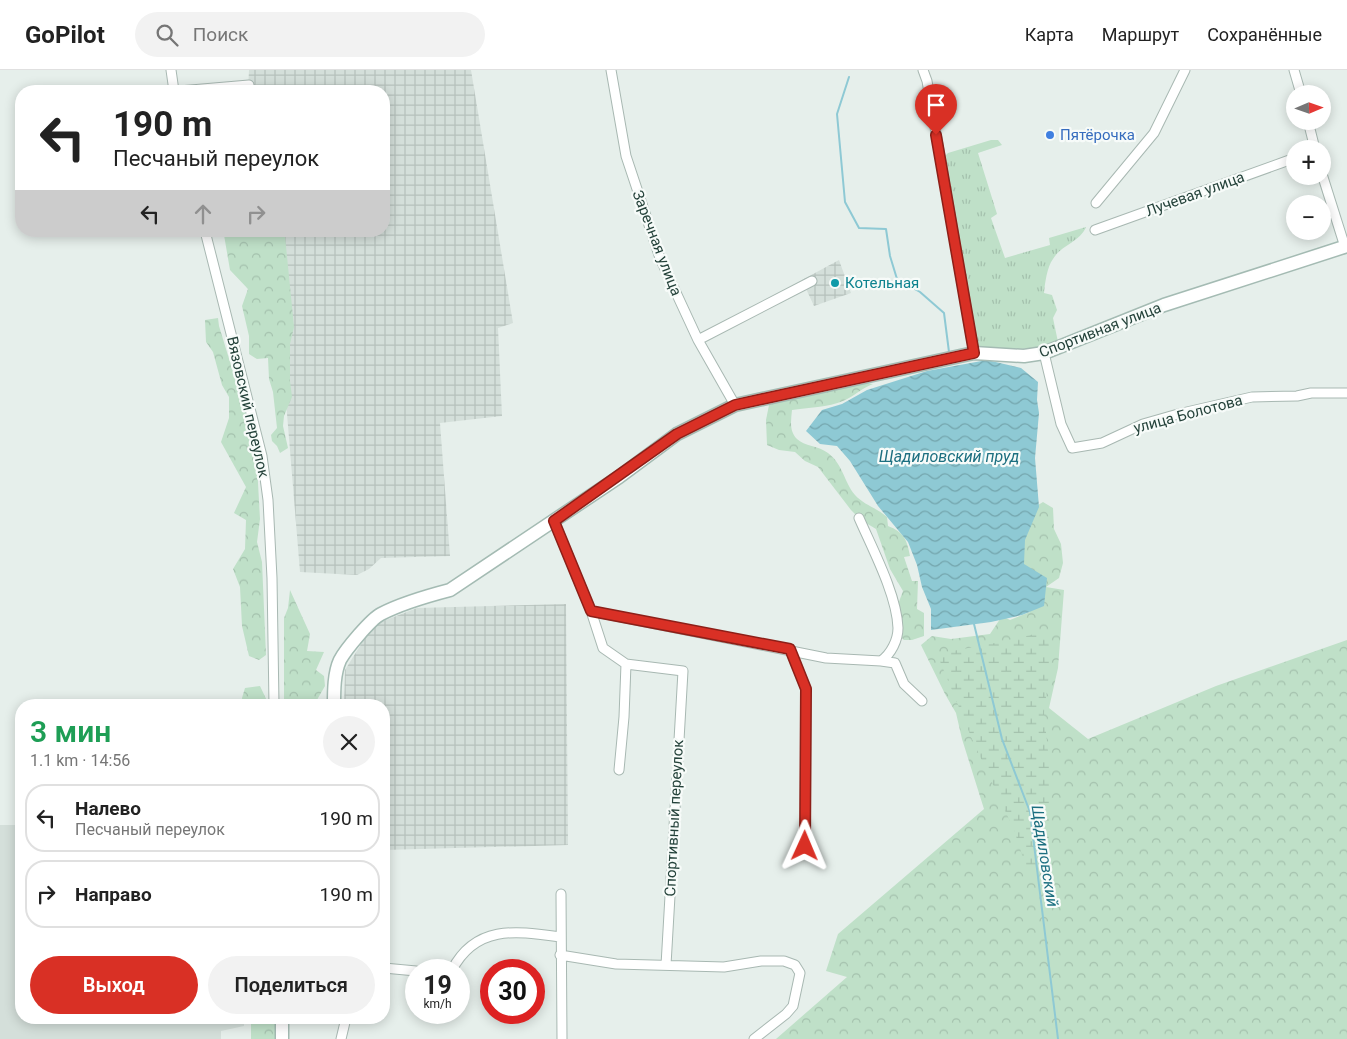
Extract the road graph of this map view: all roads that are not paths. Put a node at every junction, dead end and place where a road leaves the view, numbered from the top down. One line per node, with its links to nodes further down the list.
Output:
1 (171, 70): 6 (street)
2 (611, 70): 15 (street, Заречная улица)
3 (924, 70): 16 (street)
4 (1185, 70): 10 (street)
5 (1294, 70): 7 (street)
6 (173, 85)
7 (1298, 85)
8 (1286, 161): 11 (street, Лучевая улица)
9 (1326, 185): 13 (street)
10 (1096, 203)
11 (1095, 230)
12 (207, 237): 26 (street, Вязовский переулок)
13 (1346, 247): 17 (street, Спортивная улица)
14 (812, 281): 15 (street)
15 (698, 340): 19 (street, Заречная улица)
16 (974, 353): 17 (street, Спортивная улица); 19 (street, Спортивная улица)
17 (1044, 353): 18 (street, улица Болотова)
18 (1347, 393)
19 (735, 405): 21 (street, Спортивная улица)
20 (859, 518): 24 (street)
21 (554, 521): 22 (street); 27 (street, Спортивная улица)
22 (591, 611): 23 (street); 25 (street)
23 (790, 649): 24 (street); 30 (street)
24 (881, 661): 28 (street)
25 (626, 664): 29 (street); 35 (street, Спортивный переулок)
26 (274, 699)
27 (334, 699)
28 (922, 701)
29 (619, 770)
30 (805, 846)
31 (560, 894): 32 (street)
32 (560, 937): 33 (street); 34 (street)
33 (560, 955): 35 (street); 42 (street)
34 (458, 959)
35 (666, 965): 43 (street)
36 (390, 969): 37 (street)
37 (405, 970)
38 (282, 1024): 40 (street)
39 (345, 1024): 41 (street)
40 (282, 1039)
41 (342, 1039)
42 (562, 1039)
43 (754, 1039)

